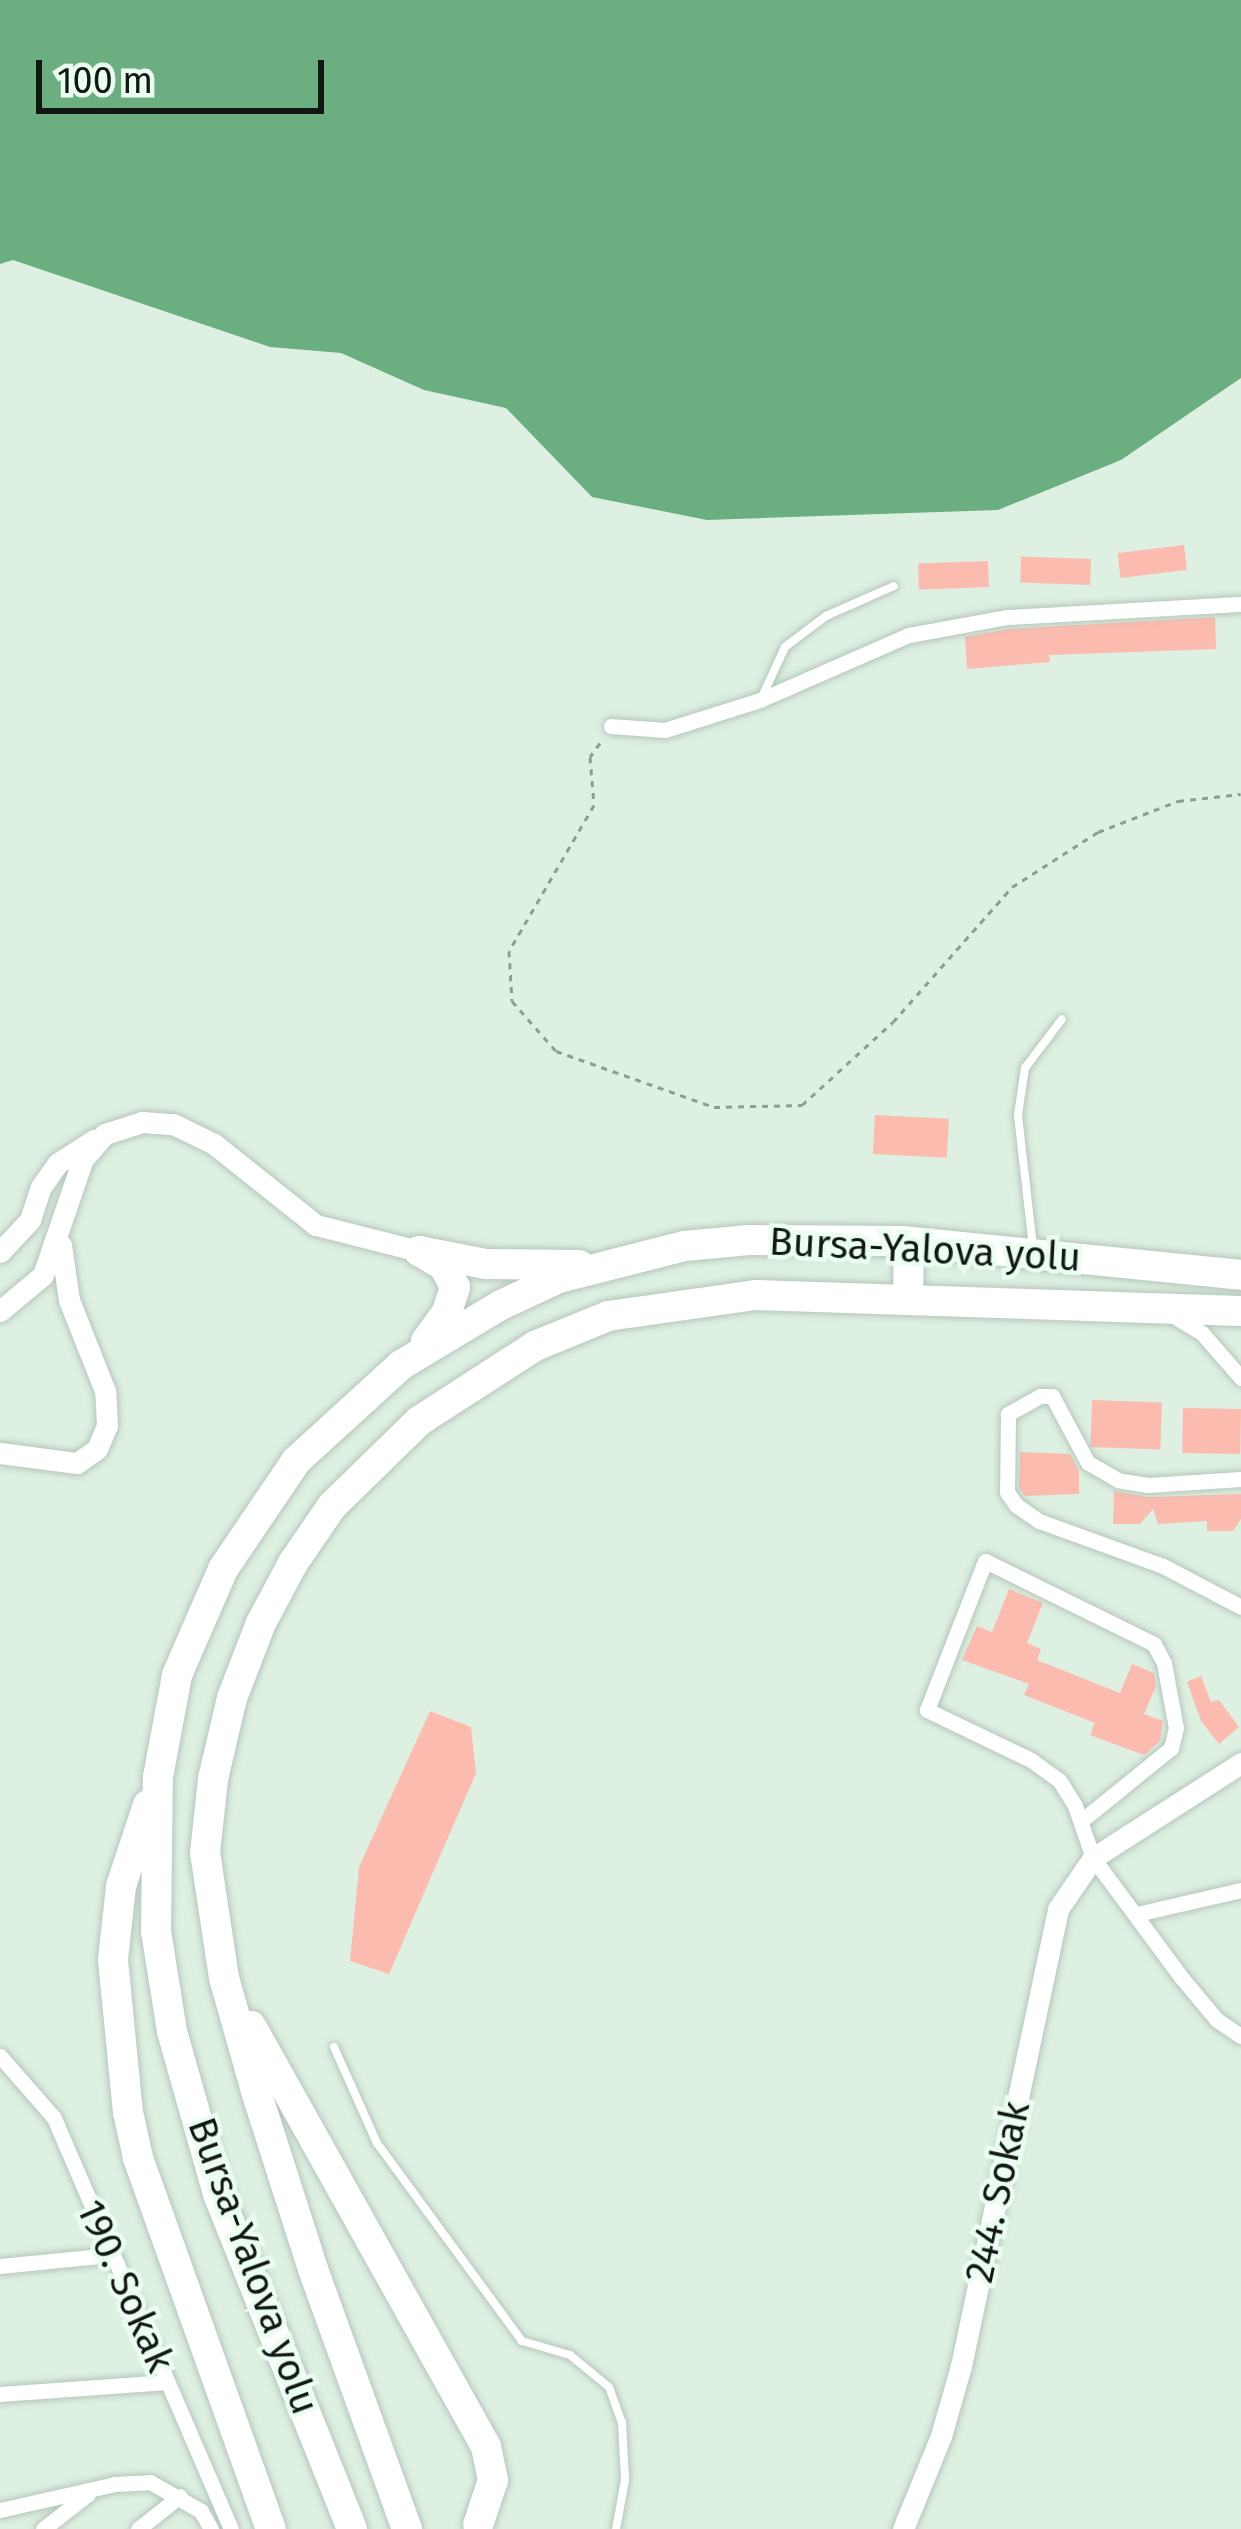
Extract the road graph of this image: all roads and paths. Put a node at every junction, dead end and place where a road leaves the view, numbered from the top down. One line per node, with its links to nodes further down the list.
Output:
1 (894, 586): 3 (lane)
2 (1241, 604): 3 (street)
3 (760, 700): 4 (street)
4 (611, 726): 5 (path)
5 (1241, 794)
6 (1063, 1019): 12 (lane)
7 (105, 1134): 8 (street); 10 (street); 11 (street)
8 (63, 1228): 17 (street); 21 (street)
9 (909, 1242): 12 (highway, Bursa-Yalova yolu); 13 (highway, Bursa-Yalova yolu); 15 (highway)
10 (419, 1251): 13 (highway); 19 (highway)
11 (0, 1252)
12 (1033, 1254): 14 (highway, Bursa-Yalova yolu)
13 (603, 1265): 19 (highway, Bursa-Yalova yolu)
14 (1241, 1275)
15 (908, 1300): 16 (highway, Bursa-Yalova yolu); 30 (highway, Bursa-Yalova yolu)
16 (1159, 1308): 18 (highway, Bursa-Yalova yolu); 20 (street)
17 (0, 1311)
18 (1241, 1311)
19 (415, 1356): 25 (highway, Bursa-Yalova yolu)
20 (1241, 1378)
21 (0, 1453)
22 (1241, 1479): 23 (street)
23 (1241, 1606)
24 (1241, 1762): 27 (street)
25 (158, 1777): 46 (highway); 47 (highway, Bursa-Yalova yolu)
26 (1081, 1821): 26 (street); 27 (street)
27 (1093, 1858): 29 (street); 50 (street, 244. Sokak)
28 (1241, 1890): 29 (street)
29 (1137, 1915): 31 (street)
30 (224, 1978): 41 (highway); 48 (highway, Bursa-Yalova yolu)
31 (1241, 2036)
32 (334, 2047): 49 (lane)
33 (0, 2056): 34 (street, 190. Sokak)
34 (111, 2255): 35 (street); 36 (street, 190. Sokak)
35 (0, 2266)
36 (167, 2382): 37 (street); 45 (street, 190. Sokak)
37 (0, 2394)
38 (92, 2490): 39 (street); 40 (street); 42 (street)
39 (180, 2496): 43 (street); 44 (street)
40 (0, 2510)
41 (478, 2528)
42 (43, 2529)
43 (138, 2529)
44 (211, 2529)
45 (231, 2529)
46 (271, 2529)
47 (352, 2529)
48 (407, 2529)
49 (616, 2529)
50 (903, 2529)

